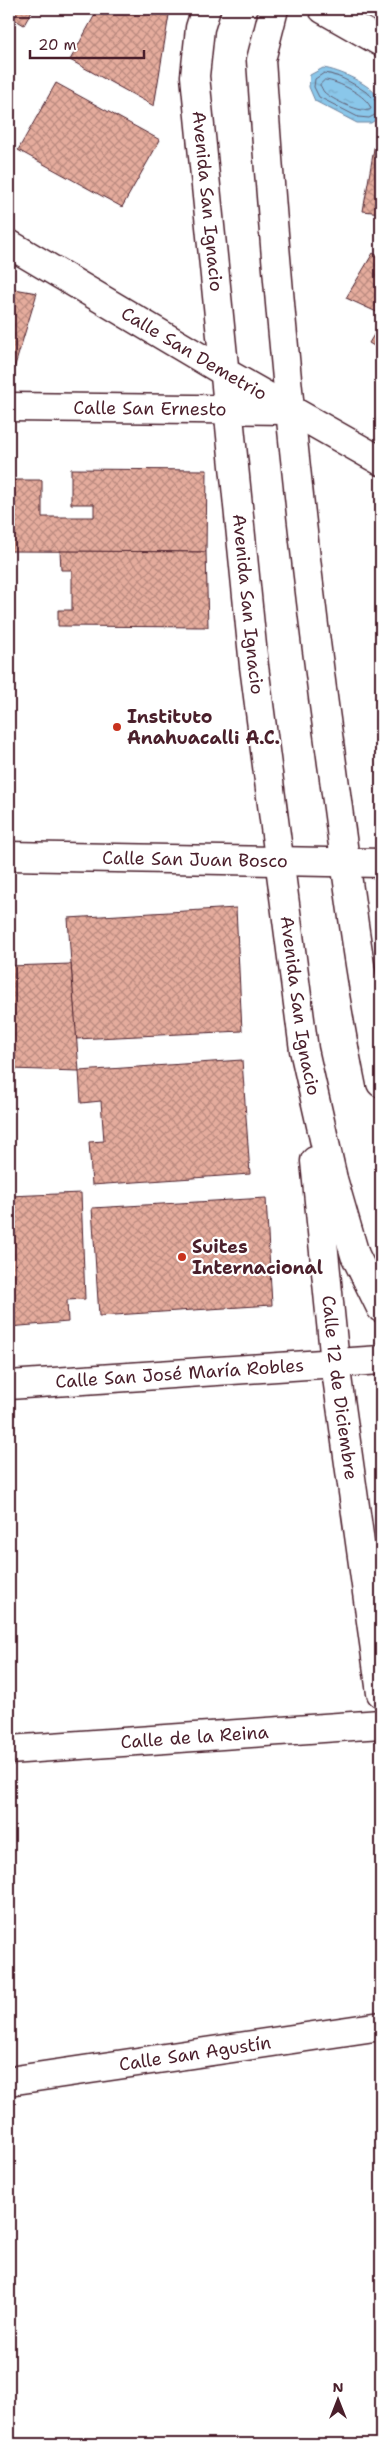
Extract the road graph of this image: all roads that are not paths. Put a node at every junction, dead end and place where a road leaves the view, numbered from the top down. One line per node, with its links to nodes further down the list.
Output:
1 (206, 9): 6 (street, Avenida San Ignacio)
2 (274, 9): 9 (street)
3 (323, 9): 4 (street)
4 (381, 42)
5 (9, 244): 6 (street, Calle San Demetrio)
6 (226, 373): 8 (street, Avenida San Ignacio); 9 (street, Calle San Demetrio)
7 (9, 407): 8 (street, Calle San Ernesto)
8 (229, 409): 9 (street, Calle San Ernesto); 12 (street, Avenida San Ignacio)
9 (291, 410): 10 (street, Calle San Demetrio); 13 (street)
10 (381, 461)
11 (9, 856): 12 (street, Calle San Juan Bosco)
12 (279, 862): 13 (street, Calle San Juan Bosco); 15 (street, Avenida San Ignacio)
13 (346, 862): 14 (street, Calle San Juan Bosco); 16 (street)
14 (381, 863)
15 (304, 1050): 17 (street, Avenida San Ignacio); 19 (street, Calle 12 de Diciembre)
16 (381, 1083)
17 (381, 1308)
18 (381, 1360): 19 (street, Calle San José María Robles)
19 (335, 1363): 20 (street, Calle San José María Robles); 21 (street, Calle 12 de Diciembre)
20 (9, 1385)
21 (381, 1694)
22 (381, 1724): 23 (street, Calle de la Reina)
23 (9, 1750)
24 (381, 2026): 25 (street, Calle San Agustín)
25 (9, 2081)

